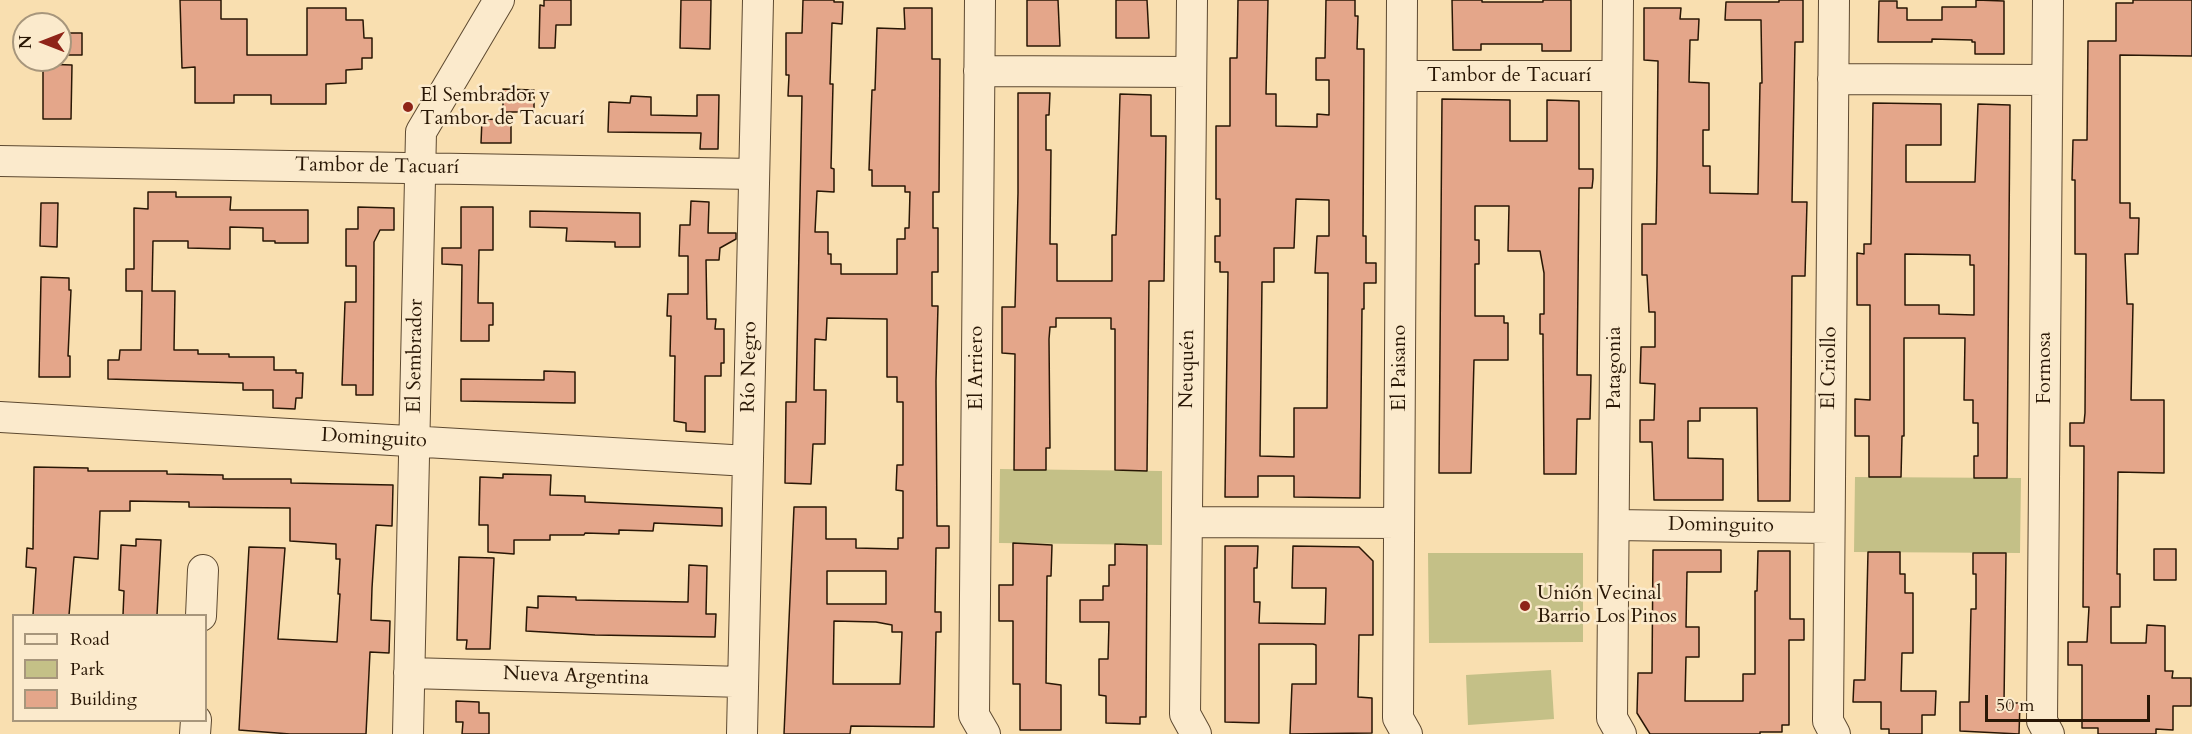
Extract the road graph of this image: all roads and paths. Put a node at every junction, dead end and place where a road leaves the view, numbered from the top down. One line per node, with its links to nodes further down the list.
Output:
1 (499, 0): 16 (street, El Sembrador)
2 (758, 0): 17 (street, Río Negro)
3 (980, 0): 9 (street, El Arriero)
4 (1192, 0): 10 (street, Neuquén)
5 (1402, 0): 11 (street, El Paisano)
6 (1618, 0): 12 (street, Patagonia)
7 (1834, 0): 13 (street, El Criollo)
8 (2048, 0): 14 (street, Formosa)
9 (979, 71): 10 (street); 31 (street, El Arriero)
10 (1191, 72): 21 (street, Neuquén)
11 (1402, 76): 12 (street, Tambor de Tacuarí); 22 (street, El Paisano)
12 (1617, 76): 23 (street, Patagonia)
13 (1833, 79): 14 (street); 24 (street, El Criollo)
14 (2047, 80): 36 (street, Formosa)
15 (0, 161): 16 (street, Tambor de Tacuarí)
16 (420, 168): 17 (street, Tambor de Tacuarí); 19 (street, El Sembrador)
17 (754, 174): 20 (street, Río Negro)
18 (0, 417): 19 (street, Dominguito)
19 (414, 441): 20 (street, Dominguito); 27 (street, El Sembrador)
20 (748, 461): 28 (street, Río Negro)
21 (1187, 522): 22 (street); 32 (street, Neuquén)
22 (1399, 523): 33 (street, El Paisano)
23 (1614, 525): 24 (street, Dominguito); 34 (street, Patagonia)
24 (1829, 528): 35 (street, El Criollo)
25 (203, 570): 26 (street)
26 (201, 614)
27 (409, 673): 28 (street, Nueva Argentina); 29 (street, El Sembrador)
28 (743, 682): 30 (street, Río Negro)
29 (408, 734)
30 (742, 734)
31 (985, 734)
32 (1196, 734)
33 (1407, 734)
34 (1621, 734)
35 (1835, 734)
36 (2049, 734)

